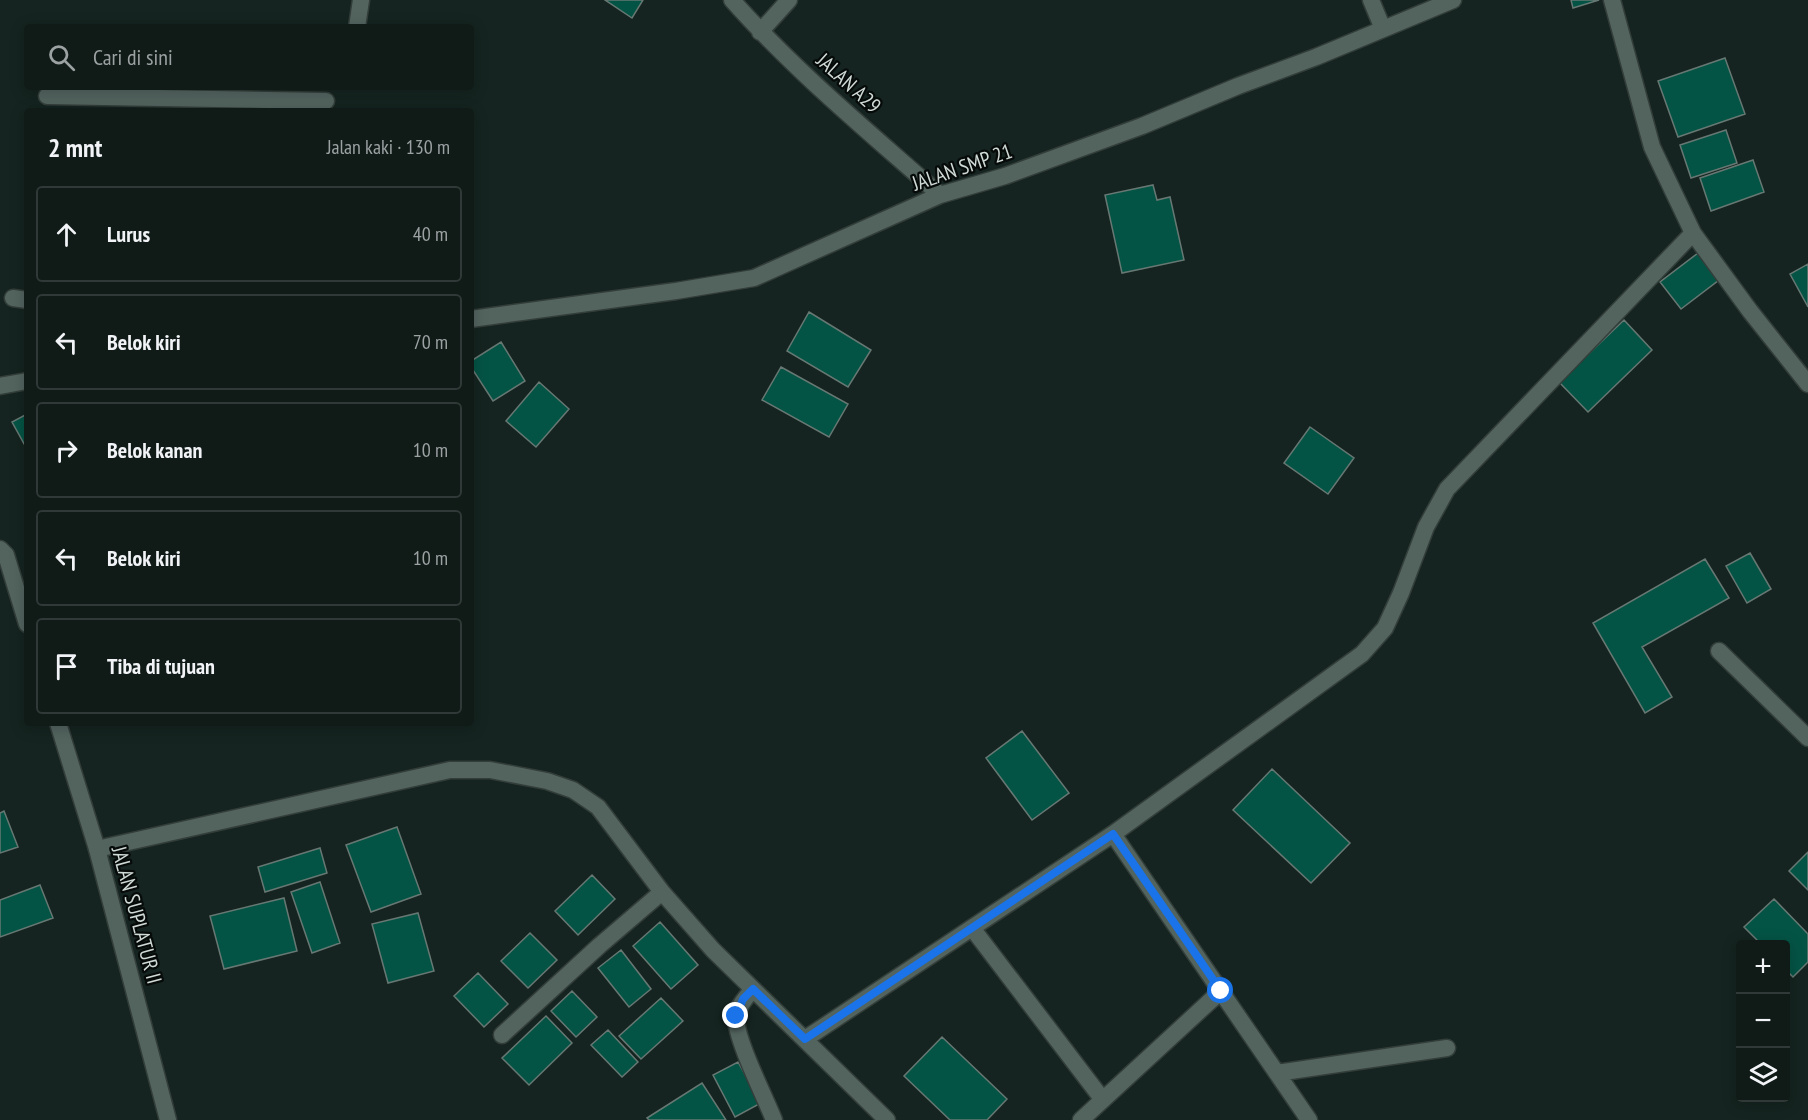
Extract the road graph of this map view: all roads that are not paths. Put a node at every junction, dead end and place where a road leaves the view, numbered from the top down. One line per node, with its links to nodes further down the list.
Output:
1 (361, 0): 7 (street)
2 (732, 0): 9 (street, JALAN A29)
3 (789, 0): 9 (street)
4 (1371, 0): 8 (street)
5 (1453, 0): 8 (street, JALAN SMP 21)
6 (1612, 0): 13 (street)
7 (357, 24)
8 (1383, 29): 12 (street, JALAN SMP 21)
9 (760, 32): 12 (street, JALAN A29)
10 (47, 96): 11 (street)
11 (329, 100)
12 (940, 195): 14 (street, JALAN SMP 21)
13 (1693, 233): 16 (street); 23 (street)
14 (474, 319)
15 (24, 382): 17 (street)
16 (1808, 384)
17 (0, 386)
18 (0, 549): 19 (street)
19 (24, 614)
20 (1719, 651): 22 (street)
21 (59, 726): 24 (street, JALAN SUPLATUR II)
22 (1808, 738)
23 (1113, 834): 26 (street); 28 (street)
24 (97, 849): 25 (street); 34 (street, JALAN SUPLATUR II)
25 (662, 892): 27 (street); 29 (street)
26 (972, 928): 30 (street); 33 (street)
27 (753, 989): 30 (street); 35 (street)
28 (1221, 991): 32 (street); 33 (street)
29 (502, 1035)
30 (805, 1039): 36 (street)
31 (1447, 1048): 32 (street)
32 (1277, 1073): 38 (street)
33 (1103, 1100): 37 (street)
34 (168, 1120)
35 (774, 1120)
36 (887, 1120)
37 (1080, 1120)
38 (1309, 1120)

